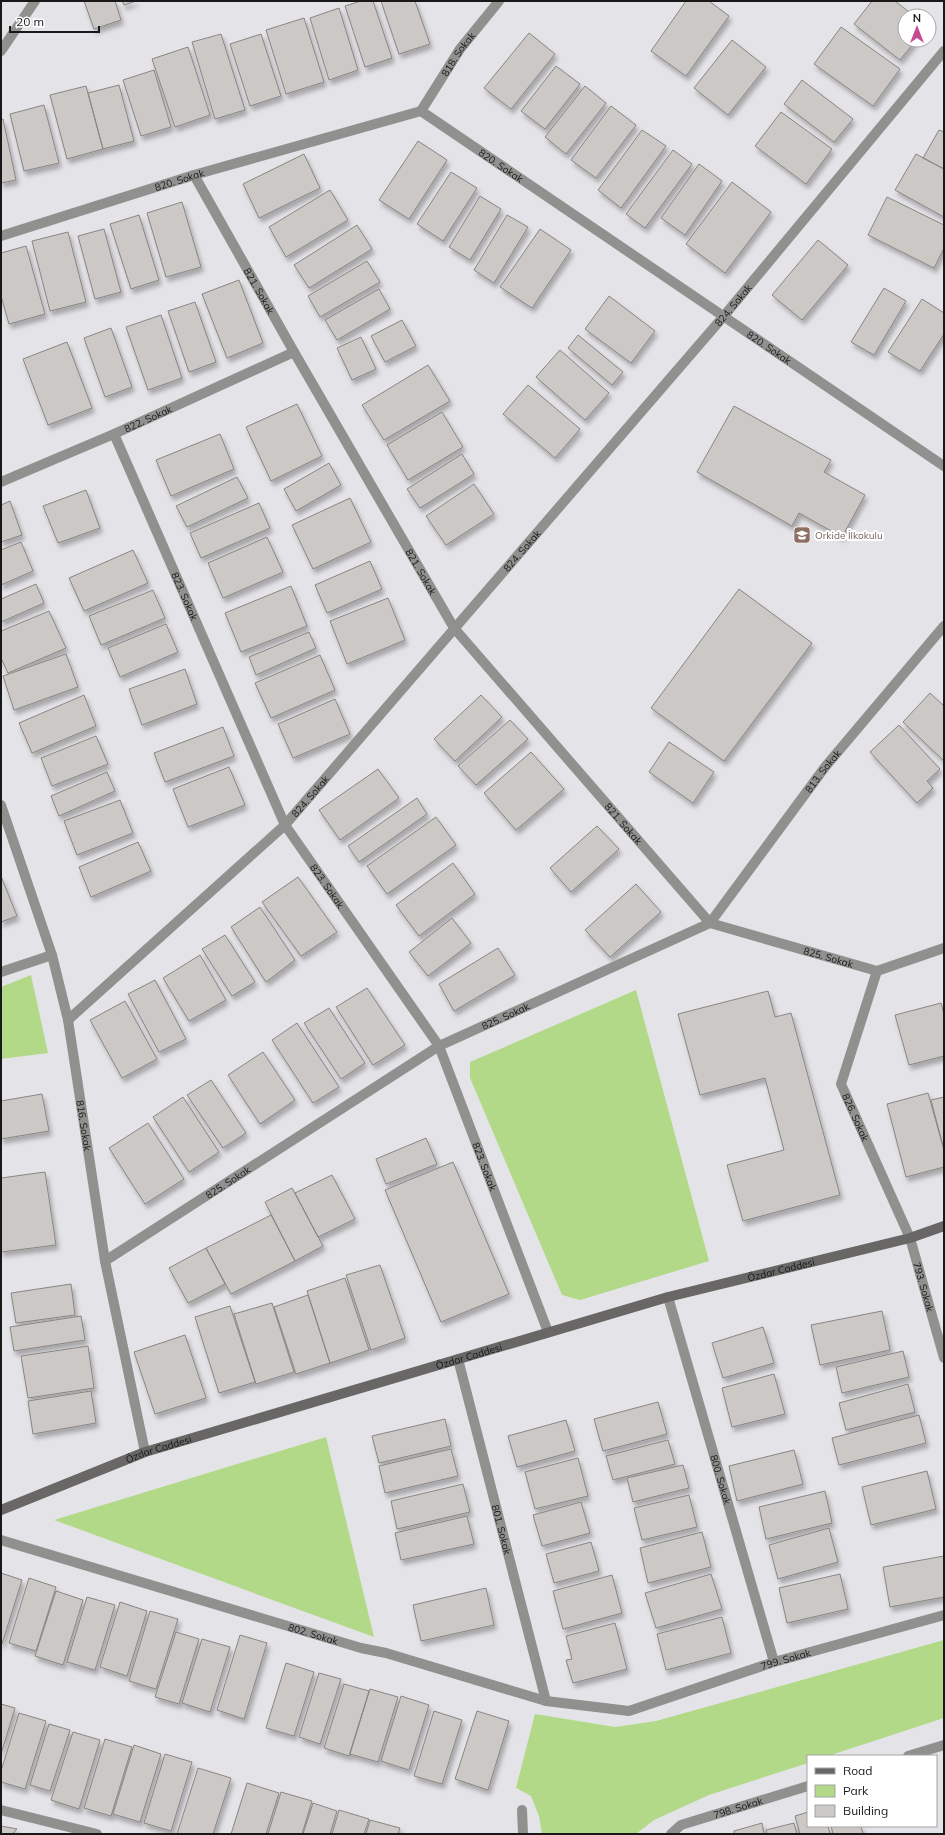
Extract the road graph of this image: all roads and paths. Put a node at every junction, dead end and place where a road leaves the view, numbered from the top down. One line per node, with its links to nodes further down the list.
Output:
1 (35, 1): 3 (street)
2 (499, 1): 5 (street, 818. Sokak)
3 (1, 51)
4 (944, 51): 8 (street, 824. Sokak)
5 (421, 111): 6 (street, 820. Sokak); 8 (street, 820. Sokak)
6 (194, 175): 7 (street, 820. Sokak); 9 (street, 821. Sokak)
7 (1, 236)
8 (723, 317): 11 (street, 820. Sokak); 14 (street, 824. Sokak)
9 (294, 352): 10 (street, 822. Sokak); 14 (street, 821. Sokak)
10 (114, 434): 12 (street, 822. Sokak); 16 (street, 823. Sokak)
11 (944, 466)
12 (1, 482)
13 (944, 626): 17 (street, 813. Sokak)
14 (454, 628): 16 (street, 824. Sokak); 17 (street, 821. Sokak)
15 (1, 805): 19 (street, 816. Sokak)
16 (285, 825): 22 (street, 824. Sokak); 23 (street, 823. Sokak)
17 (710, 923): 20 (street, 825. Sokak); 23 (street, 825. Sokak)
18 (944, 948): 20 (street)
19 (52, 956): 21 (street); 22 (street, 816. Sokak)
20 (877, 971): 25 (street, 826. Sokak)
21 (1, 972)
22 (68, 1020): 26 (street, 816. Sokak)
23 (439, 1046): 26 (street, 825. Sokak); 28 (street, 823. Sokak)
24 (944, 1226): 25 (main road, Özdar Caddesi)
25 (910, 1238): 27 (main road, Özdar Caddesi); 29 (street, 793. Sokak)
26 (105, 1261): 31 (street, 816. Sokak)
27 (668, 1297): 28 (main road, Özdar Caddesi); 35 (street, 800. Sokak)
28 (548, 1332): 30 (main road, Özdar Caddesi)
29 (944, 1358)
30 (458, 1359): 31 (main road, Özdar Caddesi); 36 (street, 801. Sokak)
31 (145, 1452): 32 (main road, Özdar Caddesi)
32 (1, 1510)
33 (1, 1540): 36 (street, 802. Sokak)
34 (944, 1615): 35 (street, 799. Sokak)
35 (774, 1662): 37 (street, 799. Sokak)
36 (546, 1701): 37 (street, 802. Sokak)
37 (629, 1711)
38 (944, 1745): 39 (street)
39 (911, 1755)
40 (807, 1786): 45 (street, 798. Sokak)
41 (1, 1810): 43 (street)
42 (522, 1810): 44 (street)
43 (97, 1834)
44 (524, 1834)
45 (671, 1834)

